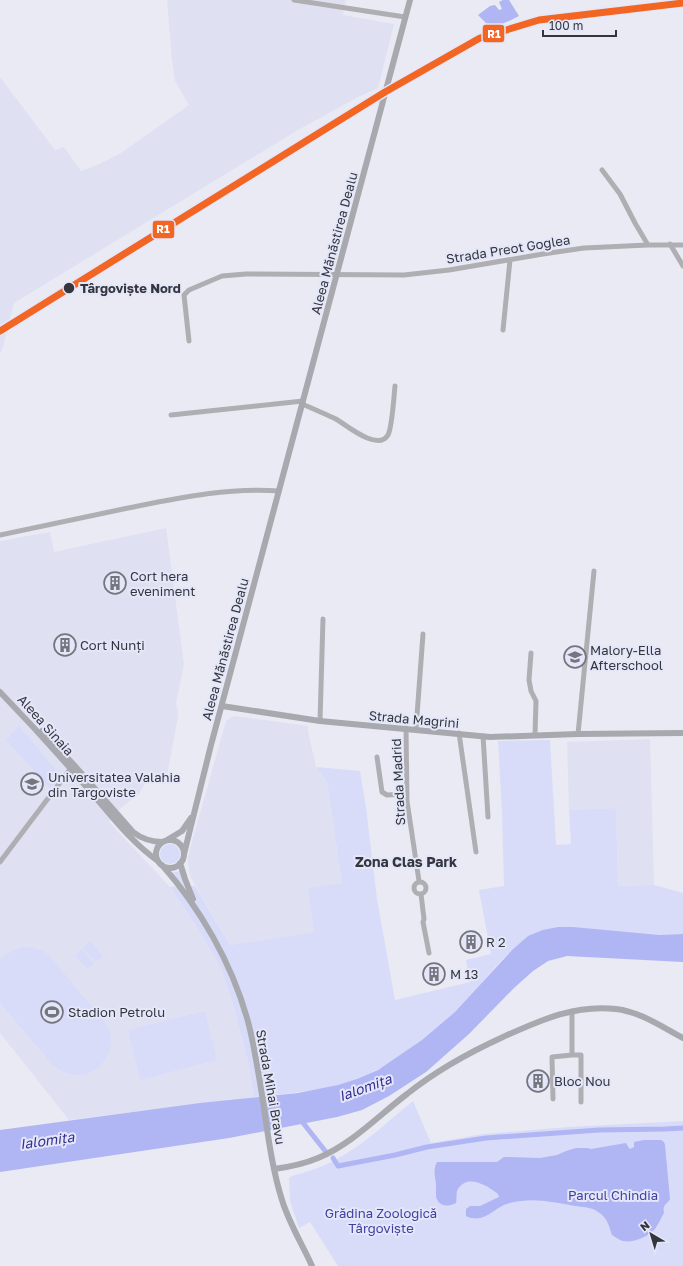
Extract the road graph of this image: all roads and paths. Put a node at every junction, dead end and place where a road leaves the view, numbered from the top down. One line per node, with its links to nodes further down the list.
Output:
1 (294, 0): 3 (street)
2 (410, 0): 3 (main road, Aleea Mănăstirea Dealu)
3 (405, 16): 10 (main road, Aleea Mănăstirea Dealu)
4 (602, 170): 6 (street)
5 (670, 244): 6 (street, Strada Preot Goglea); 7 (street, Strada Preot Goglea); 9 (street)
6 (648, 245): 8 (street, Strada Preot Goglea)
7 (683, 245)
8 (510, 260): 10 (street, Strada Preot Goglea); 11 (street)
9 (683, 266)
10 (336, 275): 12 (street, Strada Preot Goglea); 14 (main road, Aleea Mănăstirea Dealu)
11 (503, 330)
12 (189, 341)
13 (395, 386): 14 (street)
14 (303, 403): 15 (street); 16 (main road, Aleea Mănăstirea Dealu)
15 (171, 415)
16 (279, 491): 17 (street); 24 (main road, Aleea Mănăstirea Dealu)
17 (0, 535)
18 (594, 571): 30 (street)
19 (322, 619): 25 (street)
20 (423, 634): 27 (street)
21 (531, 653): 31 (street)
22 (0, 686): 38 (main road, Aleea Sinaia)
23 (0, 692): 34 (main road, Aleea Sinaia)
24 (222, 706): 25 (main road, Strada Magrini); 36 (main road, Aleea Mănăstirea Dealu)
25 (320, 721): 26 (main road, Strada Magrini)
26 (406, 728): 27 (main road, Strada Magrini); 35 (street, Strada Madrid)
27 (416, 729): 29 (main road, Strada Magrini)
28 (683, 733): 30 (main road, Strada Magrini)
29 (459, 734): 32 (main road, Strada Magrini); 39 (street)
30 (578, 734): 31 (main road, Strada Magrini)
31 (535, 735): 32 (main road, Strada Magrini)
32 (483, 736): 37 (street)
33 (377, 756): 35 (street)
34 (70, 768): 41 (street); 42 (main road, Aleea Sinaia)
35 (407, 794): 44 (street, Strada Madrid)
36 (193, 814): 38 (main road, Aleea Mănăstirea Dealu); 40 (main road, Aleea Mănăstirea Dealu)
37 (488, 817)
38 (165, 841): 40 (main road, Aleea Sinaia); 42 (main road)
39 (476, 852)
40 (184, 854): 43 (main road)
41 (0, 862)
42 (160, 863): 43 (main road); 46 (main road, Strada Mihai Bravu)
43 (180, 863): 46 (main road, Strada Mihai Bravu)
44 (419, 881): 45 (street); 45 (street)
45 (421, 894): 47 (street)
46 (200, 915): 53 (main road, Strada Mihai Bravu)
47 (429, 953)
48 (572, 1011): 49 (main road); 50 (street); 54 (main road)
49 (683, 1038)
50 (572, 1055): 51 (street); 52 (street)
51 (553, 1099)
52 (581, 1102)
53 (272, 1158): 54 (main road); 55 (main road, Strada Mihai Bravu)
54 (283, 1168): 55 (main road); 56 (main road)
55 (274, 1169): 56 (main road, Strada Mihai Bravu)
56 (278, 1188): 57 (main road, Strada Mihai Bravu)
57 (312, 1266)

